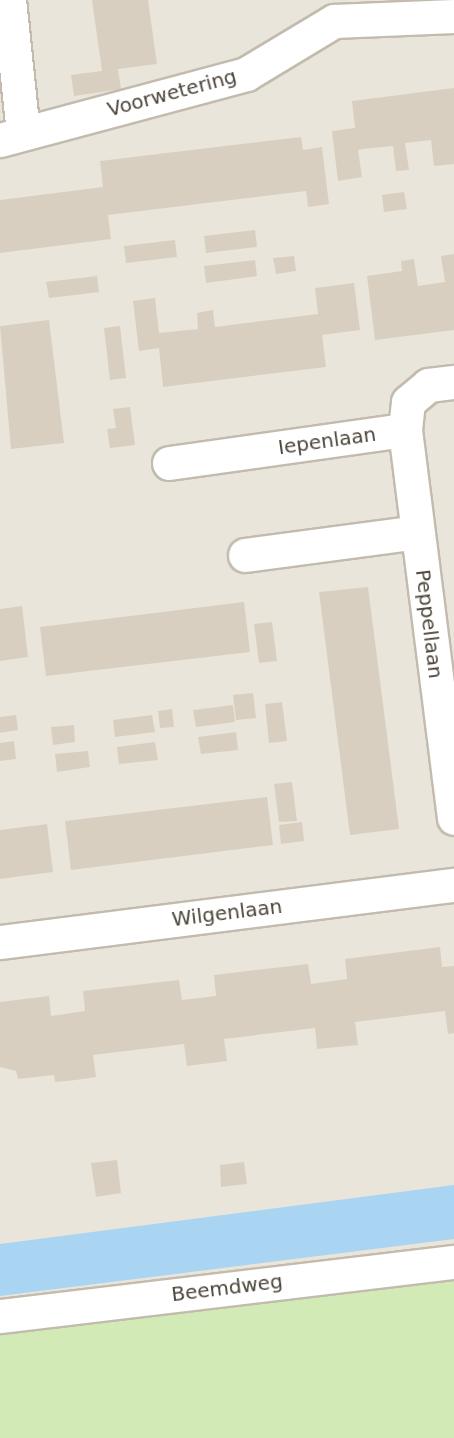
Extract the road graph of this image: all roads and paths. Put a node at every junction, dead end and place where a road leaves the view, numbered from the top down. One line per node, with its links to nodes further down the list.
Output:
1 (9, 0): 3 (street, Voorwetering)
2 (454, 16): 3 (street, Voorwetering)
3 (11, 136)
4 (454, 382): 5 (street)
5 (405, 430): 6 (street, Iepenlaan); 7 (street, Peppellaan)
6 (169, 463)
7 (417, 532): 8 (street); 9 (street, Peppellaan)
8 (245, 555)
9 (454, 818)
10 (454, 885): 11 (street, Wilgenlaan)
11 (0, 942)
12 (454, 1262): 13 (street, Beemdweg)
13 (0, 1316)

